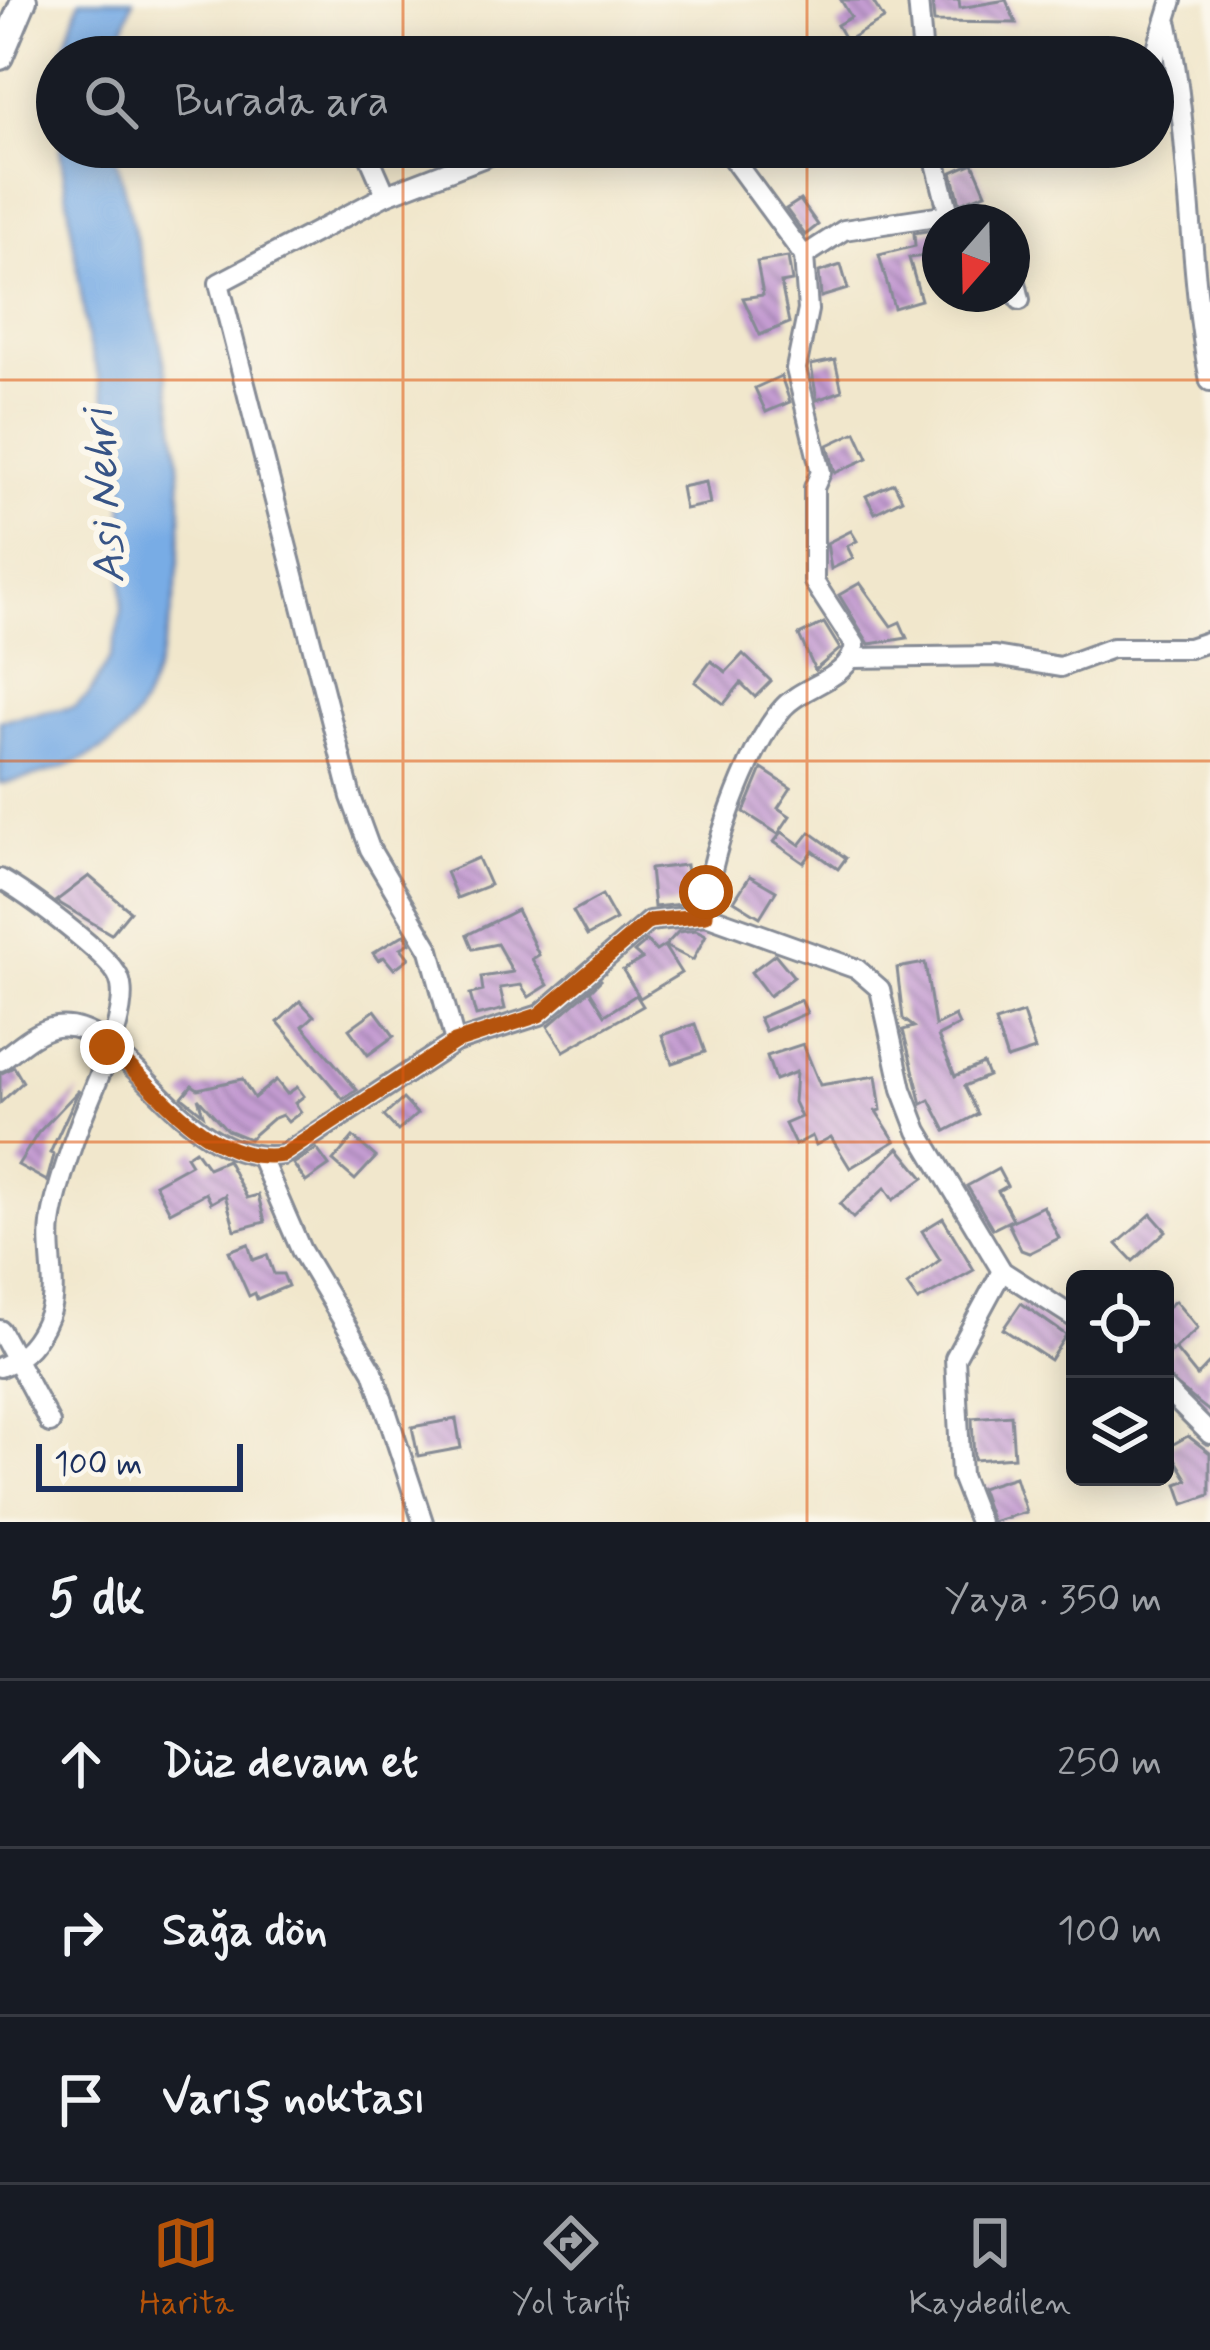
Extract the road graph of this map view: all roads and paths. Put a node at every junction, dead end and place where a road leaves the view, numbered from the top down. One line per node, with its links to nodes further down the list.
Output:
1 (24, 0): 9 (main road)
2 (918, 0): 5 (street)
3 (1172, 0): 4 (street)
4 (1168, 25): 6 (street); 7 (street)
5 (921, 36)
6 (1163, 36)
7 (1170, 36)
8 (1174, 55): 18 (street)
9 (0, 57)
10 (374, 168): 14 (street)
11 (457, 168): 14 (street)
12 (739, 168): 17 (street)
13 (940, 168): 15 (street)
14 (386, 196): 23 (street)
15 (953, 204)
16 (922, 222): 17 (street)
17 (804, 256): 20 (street)
18 (1210, 381)
19 (1210, 641): 20 (street)
20 (853, 658): 22 (street)
21 (0, 879): 24 (street)
22 (706, 915): 23 (street); 27 (street)
23 (455, 1042): 26 (street)
24 (107, 1047): 25 (street); 26 (street); 30 (street)
25 (0, 1061)
26 (261, 1158): 35 (street)
27 (1002, 1271): 28 (street); 36 (street)
28 (1066, 1312)
29 (0, 1330): 30 (street)
30 (19, 1360): 31 (street); 33 (street)
31 (0, 1367)
32 (1174, 1398): 34 (street)
33 (50, 1423)
34 (1210, 1434)
35 (423, 1522)
36 (979, 1522)

